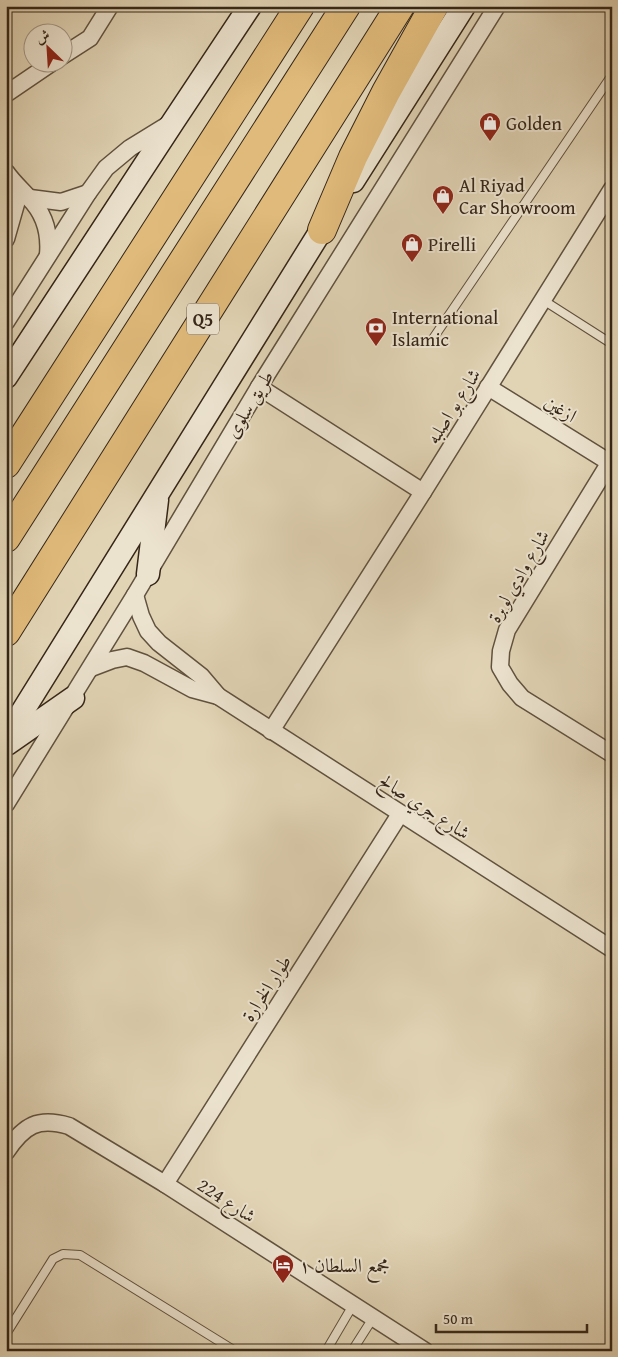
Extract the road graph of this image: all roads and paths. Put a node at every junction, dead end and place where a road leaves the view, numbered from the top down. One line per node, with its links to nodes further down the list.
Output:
1 (110, 6): 9 (street)
2 (250, 6): 13 (main road)
3 (300, 6): 29 (highway)
4 (346, 6): 32 (highway, Q5)
5 (400, 6): 35 (highway, Q5)
6 (434, 6): 18 (highway)
7 (464, 6): 18 (main road, طريق سلوى)
8 (496, 6): 26 (street, طريق سلوى)
9 (72, 50)
10 (38, 72): 12 (street)
11 (612, 75): 23 (lane)
12 (6, 94)
13 (173, 122): 16 (street); 25 (main road)
14 (6, 172): 17 (street)
15 (612, 189): 21 (street, شارع بو اصلبه)
16 (88, 192): 17 (street); 20 (street)
17 (25, 194): 19 (street); 20 (street)
18 (322, 230): 31 (main road, طريق سلوى)
19 (6, 239)
20 (48, 255): 22 (street)
21 (542, 300): 24 (lane); 27 (street, شارع بو اصلبه)
22 (6, 322)
23 (432, 340)
24 (612, 344)
25 (6, 377)
26 (259, 387): 30 (street); 33 (street, طريق سلوى)
27 (488, 387): 28 (street, ازغين); 30 (street, شارع بو اصلبه)
28 (611, 463): 42 (street, شارع وادي لوبرة)
29 (6, 464)
30 (423, 492): 39 (street, شارع بو اصلبه)
31 (158, 493): 33 (main road); 40 (main road, طريق سلوى)
32 (6, 538)
33 (148, 574): 34 (street, طريق سلوى)
34 (135, 595): 36 (street, طريق سلوى); 37 (street, شارع جري صالح)
35 (6, 632)
36 (91, 668): 37 (street, شارع جري صالح); 38 (street, طريق سلوى)
37 (218, 696): 39 (street, شارع جري صالح)
38 (73, 698): 41 (main road); 43 (street, طريق سلوى)
39 (271, 731): 44 (street, شارع جري صالح)
40 (6, 738)
41 (6, 745)
42 (612, 754)
43 (6, 804)
44 (400, 814): 45 (street, شارع جري صالح); 47 (street, طوار الخرارة)
45 (612, 949)
46 (6, 1152): 47 (street, شارع 224)
47 (165, 1184): 48 (street, شارع 224)
48 (353, 1305): 49 (street, شارع 224); 52 (lane)
49 (372, 1318): 53 (lane); 54 (street, شارع 224)
50 (6, 1334): 51 (lane)
51 (235, 1351)
52 (326, 1351)
53 (352, 1351)
54 (425, 1351)

